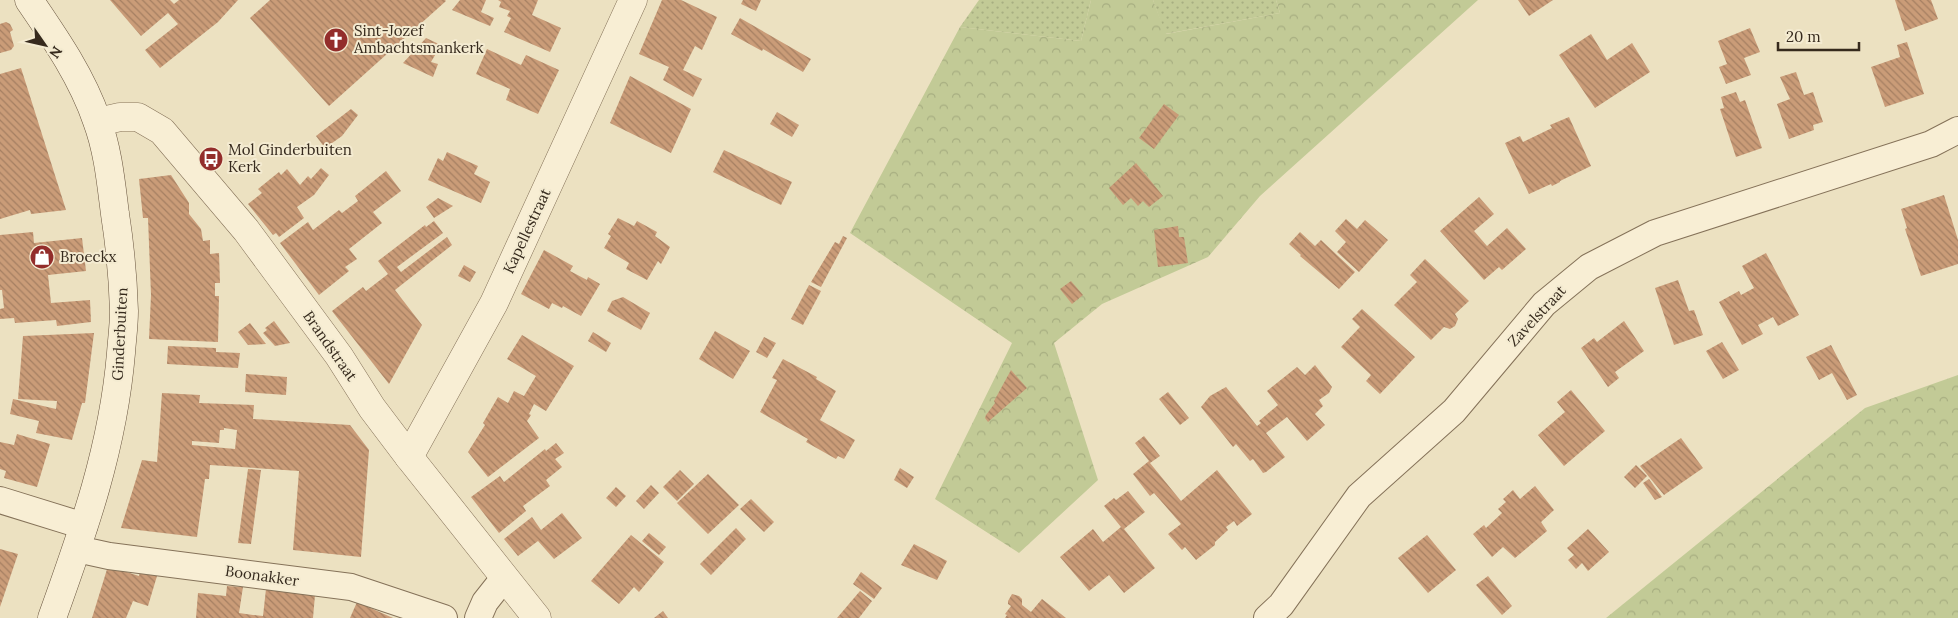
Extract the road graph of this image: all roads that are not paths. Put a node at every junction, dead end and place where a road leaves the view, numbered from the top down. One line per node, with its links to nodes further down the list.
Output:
1 (29, 0): 3 (street, Ginderbuiten)
2 (633, 0): 5 (street, Kapellestraat)
3 (98, 122): 5 (street, Brandstraat); 7 (street, Ginderbuiten)
4 (1958, 130): 13 (street, Zavelstraat)
5 (409, 457): 8 (street, Brandstraat)
6 (0, 500): 7 (street, Boonakker)
7 (80, 537): 9 (street, Ginderbuiten); 10 (street, Boonakker)
8 (504, 578): 11 (street); 12 (street, Brandstraat)
9 (52, 618)
10 (444, 618)
11 (478, 618)
12 (537, 618)
13 (1267, 618)

